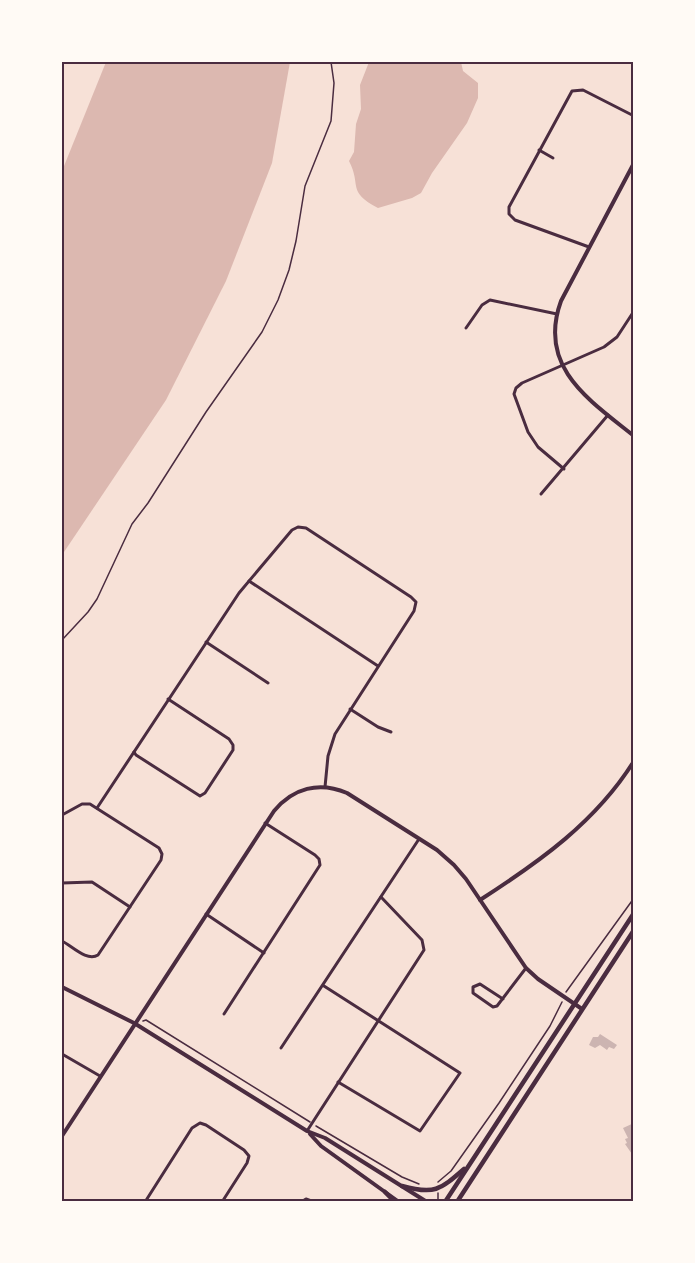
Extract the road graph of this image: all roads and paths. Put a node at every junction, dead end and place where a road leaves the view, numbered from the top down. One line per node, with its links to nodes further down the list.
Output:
1 (331, 62): 16 (path)
2 (633, 116): 3 (street)
3 (539, 150): 4 (street); 6 (street)
4 (553, 158)
5 (633, 163): 6 (street)
6 (589, 247): 8 (street)
7 (633, 311): 10 (street)
8 (557, 314): 9 (street); 10 (street)
9 (466, 328)
10 (562, 365): 11 (street); 13 (street)
11 (608, 415): 12 (street); 13 (street)
12 (633, 436)
13 (564, 469): 14 (street)
14 (541, 494)
15 (249, 581): 17 (street); 18 (street); 18 (street)
16 (62, 640)
17 (206, 642): 19 (street); 20 (street)
18 (378, 666): 21 (street)
19 (268, 683)
20 (168, 699): 23 (street); 23 (street)
21 (350, 709): 22 (street); 25 (street)
22 (391, 732)
23 (134, 752): 26 (street)
24 (633, 761): 33 (street)
25 (325, 787): 28 (street); 29 (street)
26 (97, 808): 27 (street); 34 (street)
27 (62, 815)
28 (265, 823): 35 (street); 39 (street)
29 (419, 839): 31 (street); 33 (street)
30 (62, 883): 34 (street)
31 (381, 897): 41 (street); 49 (street)
32 (633, 898): 43 (path)
33 (480, 900): 40 (street)
34 (130, 907): 38 (street)
35 (206, 914): 39 (street); 50 (street)
36 (633, 914): 45 (main road)
37 (633, 930): 46 (main road)
38 (62, 941)
39 (264, 953): 47 (street)
40 (526, 968): 43 (street); 44 (street)
41 (324, 986): 49 (street); 51 (street)
42 (62, 987): 50 (street)
43 (563, 996): 45 (street); 59 (path)
44 (503, 999): 44 (street)
45 (574, 1003): 46 (street); 58 (main road)
46 (582, 1009): 62 (main road)
47 (224, 1014)
48 (146, 1020): 55 (path)
49 (378, 1022): 54 (street); 54 (street)
50 (134, 1023): 53 (street); 56 (street)
51 (281, 1047)
52 (62, 1054): 53 (street)
53 (100, 1076): 57 (street)
54 (339, 1082): 55 (street)
55 (312, 1123): 56 (street); 60 (path)
56 (307, 1131): 61 (street); 63 (street)
57 (62, 1134)
58 (468, 1165): 61 (main road); 72 (main road)
59 (435, 1184)
60 (423, 1185)
61 (402, 1186): 70 (street)
62 (463, 1191): 73 (main road); 74 (main road)
63 (385, 1192): 69 (main road)
64 (437, 1192): 71 (path)
65 (145, 1202): 66 (street)
66 (222, 1202)
67 (301, 1202): 68 (street)
68 (314, 1202)
69 (397, 1202)
70 (427, 1202)
71 (438, 1202)
72 (445, 1202)
73 (457, 1202)
74 (462, 1202)

